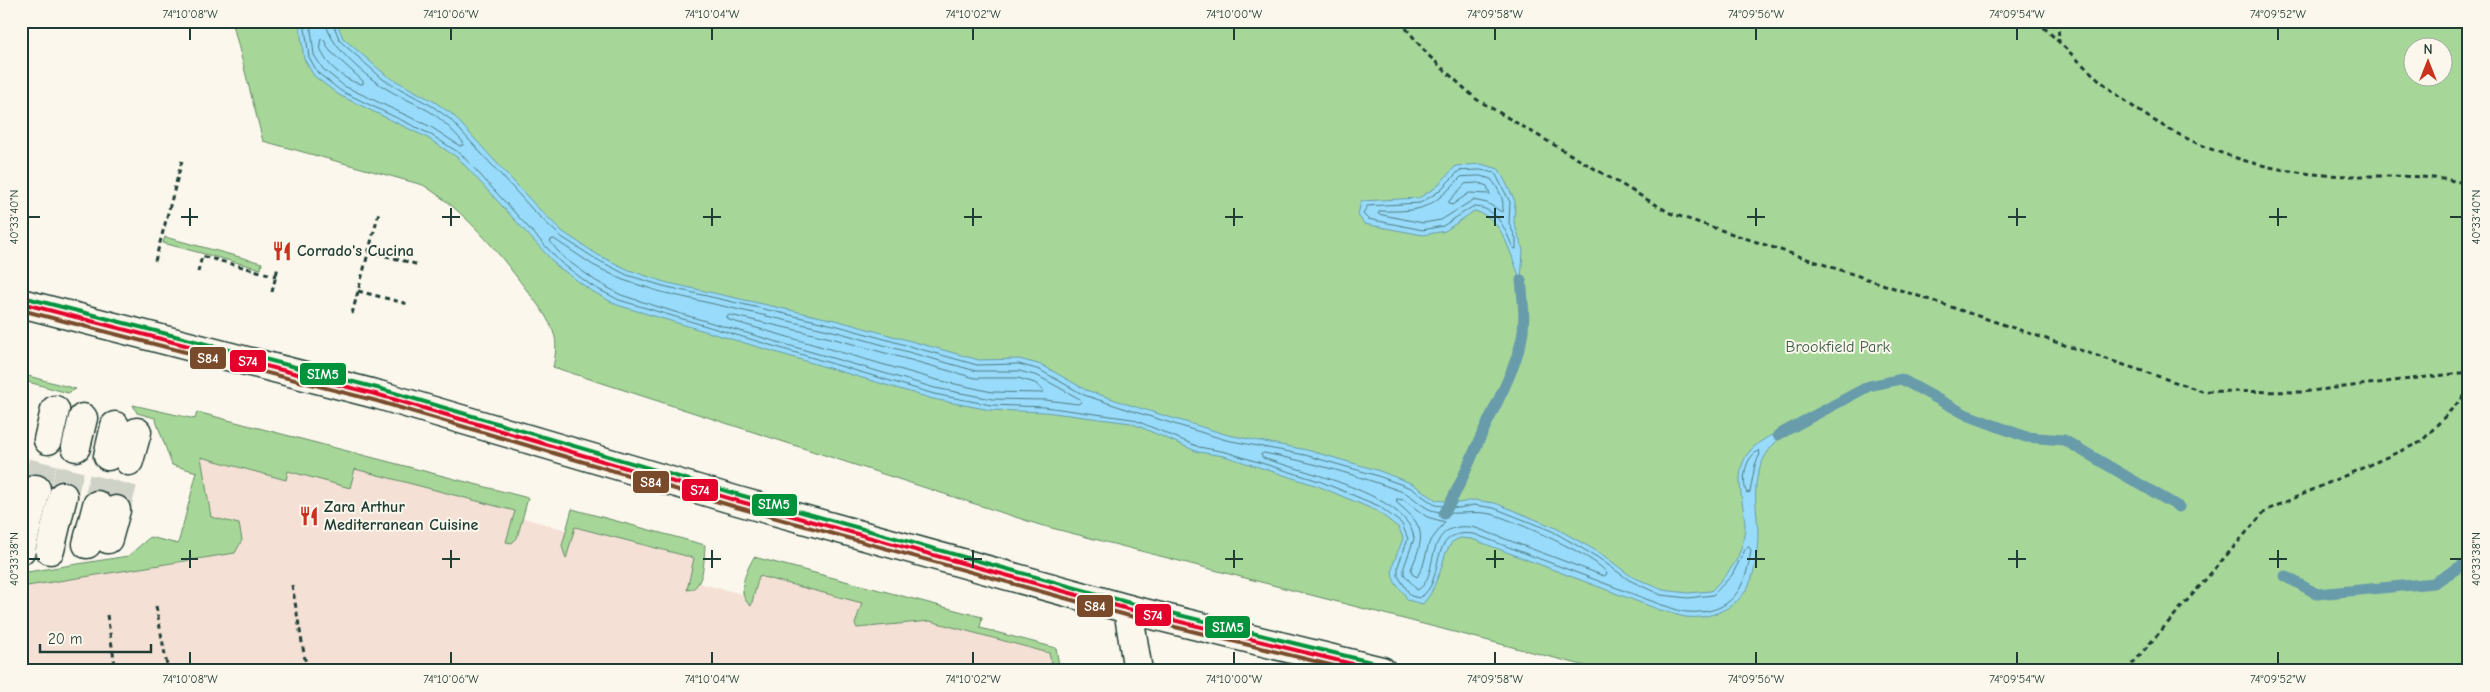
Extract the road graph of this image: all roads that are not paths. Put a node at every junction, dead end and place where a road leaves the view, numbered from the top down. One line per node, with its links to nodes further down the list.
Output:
1 (21, 304): 14 (street)
2 (55, 410): 5 (street)
3 (83, 418): 6 (street)
4 (126, 429): 7 (street)
5 (48, 440)
6 (76, 447)
7 (119, 458)
8 (36, 489): 12 (street)
9 (63, 496): 13 (street)
10 (106, 508): 11 (street)
11 (98, 542)
12 (21, 550)
13 (50, 550)
14 (1128, 609): 15 (street); 16 (street)
15 (1138, 671)
16 (1382, 671)

